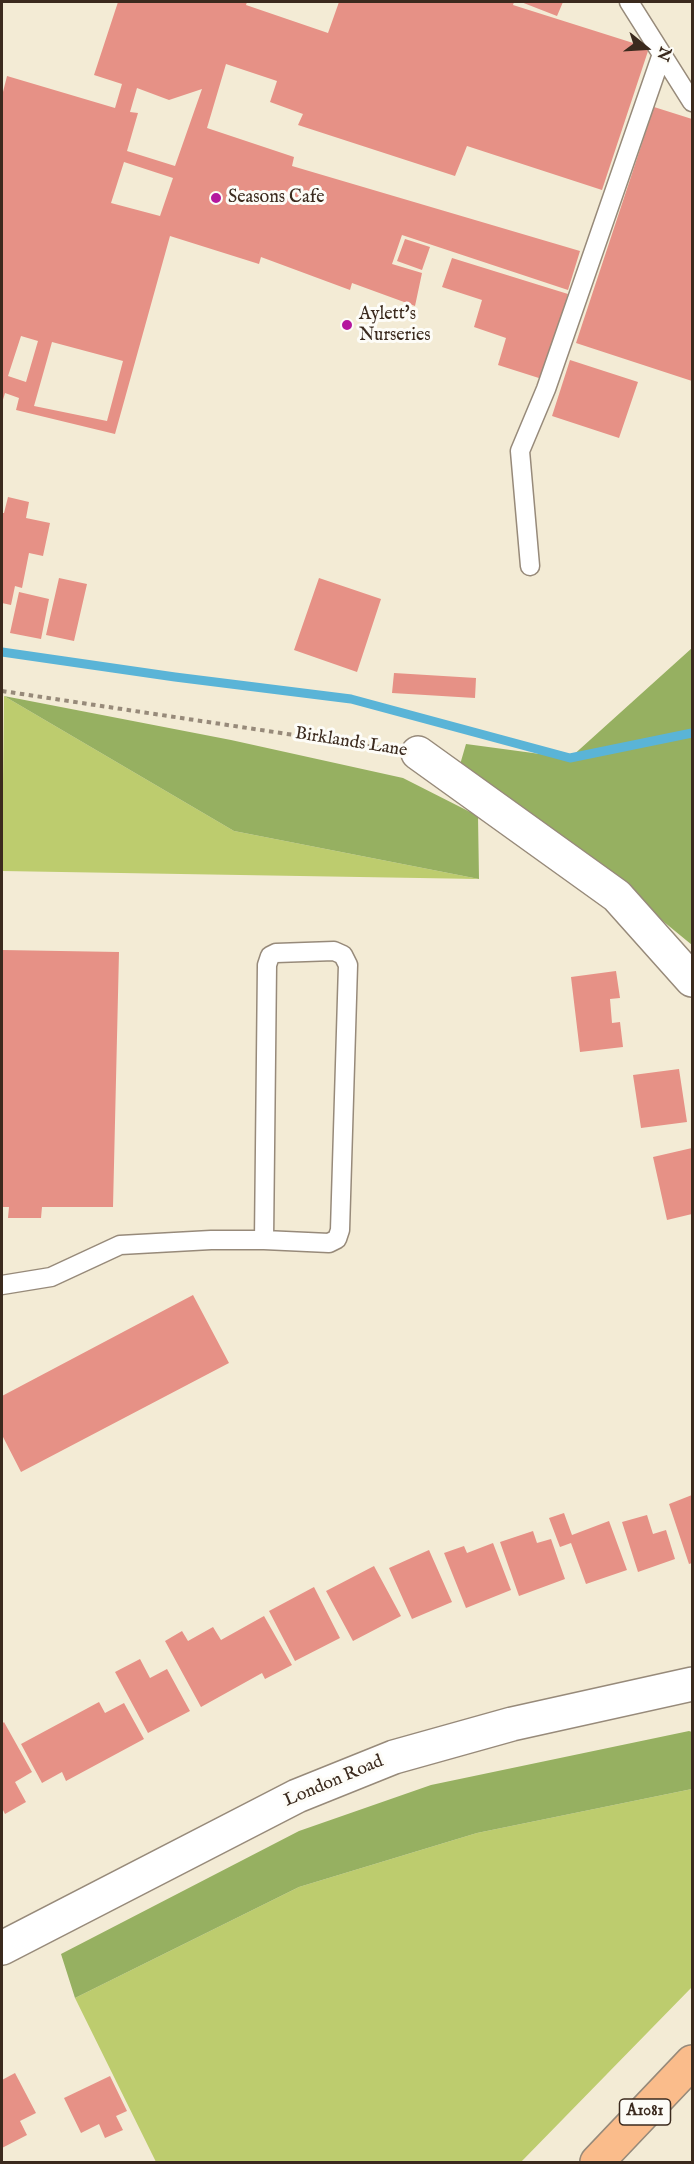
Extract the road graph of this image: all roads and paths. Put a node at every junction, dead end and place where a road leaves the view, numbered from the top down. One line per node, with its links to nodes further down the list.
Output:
1 (629, 2): 2 (lane)
2 (662, 54): 3 (lane); 4 (lane)
3 (693, 102)
4 (530, 566)
5 (2, 691): 6 (path, Birklands Lane)
6 (417, 753): 7 (street, Birklands Lane)
7 (693, 980)
8 (264, 1240): 8 (lane); 9 (lane)
9 (2, 1285)
10 (693, 1684): 11 (street, London Road)
11 (2, 1948)
12 (693, 2062): 13 (main road, A1081)
13 (597, 2163)

